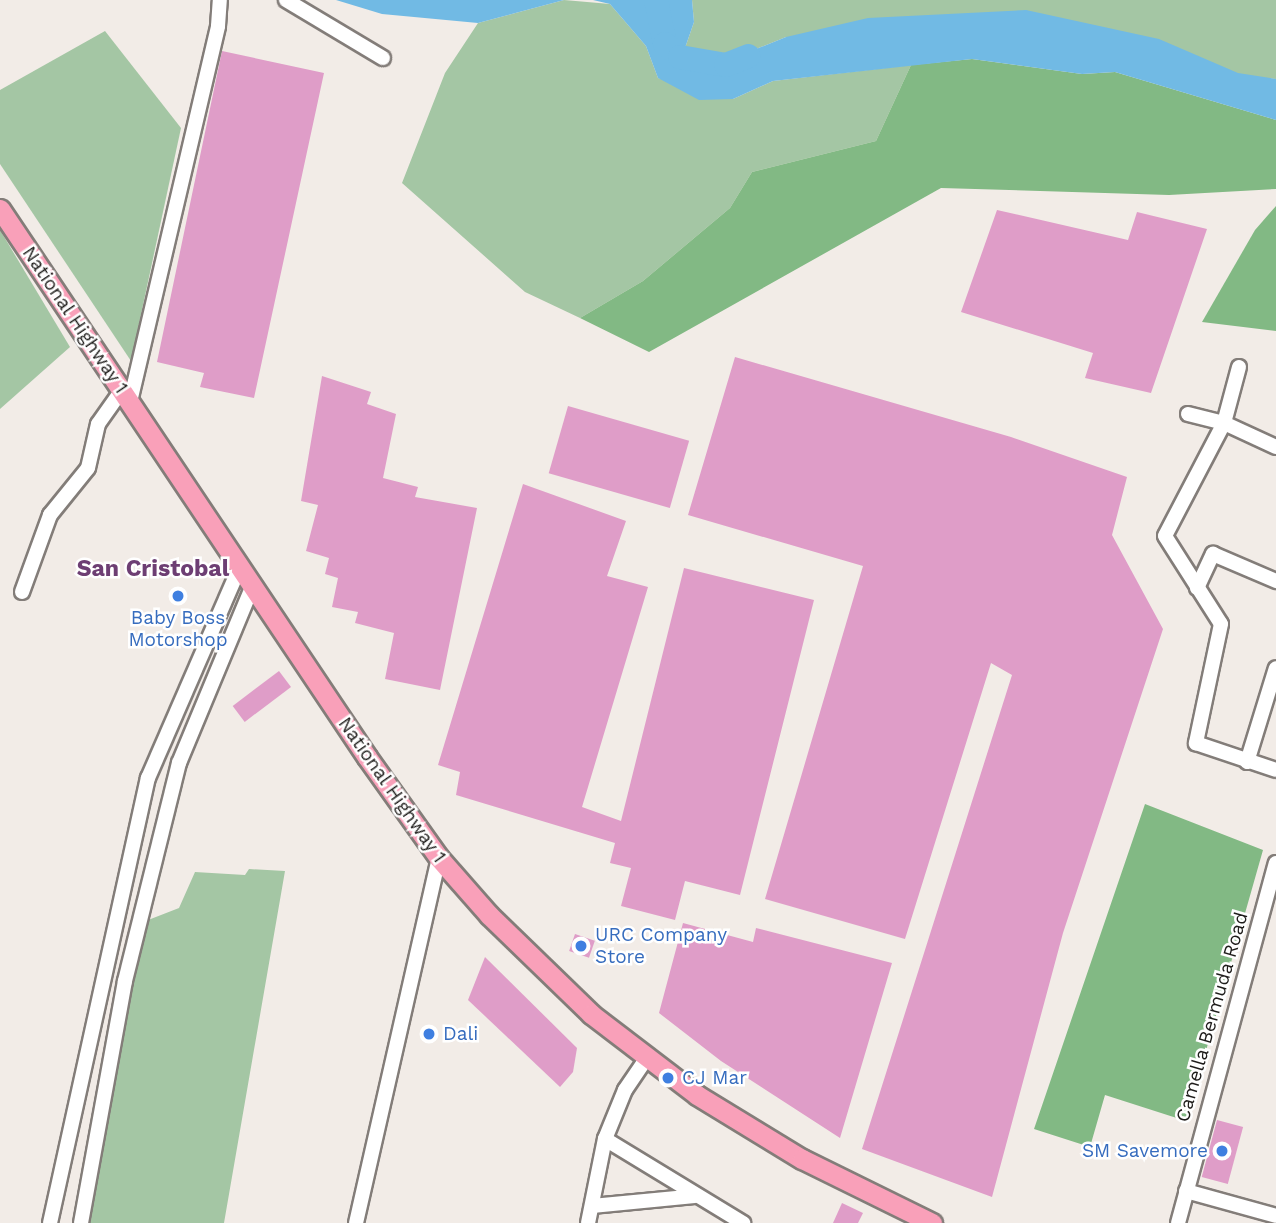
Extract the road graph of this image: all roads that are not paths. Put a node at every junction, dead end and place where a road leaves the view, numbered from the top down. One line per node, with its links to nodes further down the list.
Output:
1 (220, 0): 6 (street)
2 (286, 0): 3 (street)
3 (383, 58)
4 (0, 208): 6 (highway, National Highway 1)
5 (1239, 367): 8 (street)
6 (126, 396): 10 (highway, National Highway 1); 14 (street)
7 (1188, 414): 8 (street)
8 (1224, 423): 9 (street); 13 (street)
9 (1276, 447)
10 (240, 566): 12 (highway, National Highway 1); 26 (street)
11 (1276, 581): 13 (street)
12 (253, 585): 18 (highway, National Highway 1); 27 (street)
13 (1197, 588): 16 (street)
14 (22, 592)
15 (1276, 668): 16 (street)
16 (1247, 762): 17 (street)
17 (1276, 771)
18 (439, 858): 20 (highway, National Highway 1); 28 (street)
19 (1275, 871): 22 (street, Camella Bermuda Road)
20 (648, 1056): 21 (street); 31 (highway, National Highway 1)
21 (605, 1139): 23 (street); 24 (street)
22 (1186, 1191): 25 (street); 32 (street, Camella Bermuda Road)
23 (695, 1196): 24 (street); 30 (street)
24 (592, 1206): 29 (street)
25 (1275, 1212)
26 (50, 1223)
27 (81, 1223)
28 (356, 1223)
29 (589, 1223)
30 (744, 1223)
31 (932, 1223)
32 (1178, 1223)

